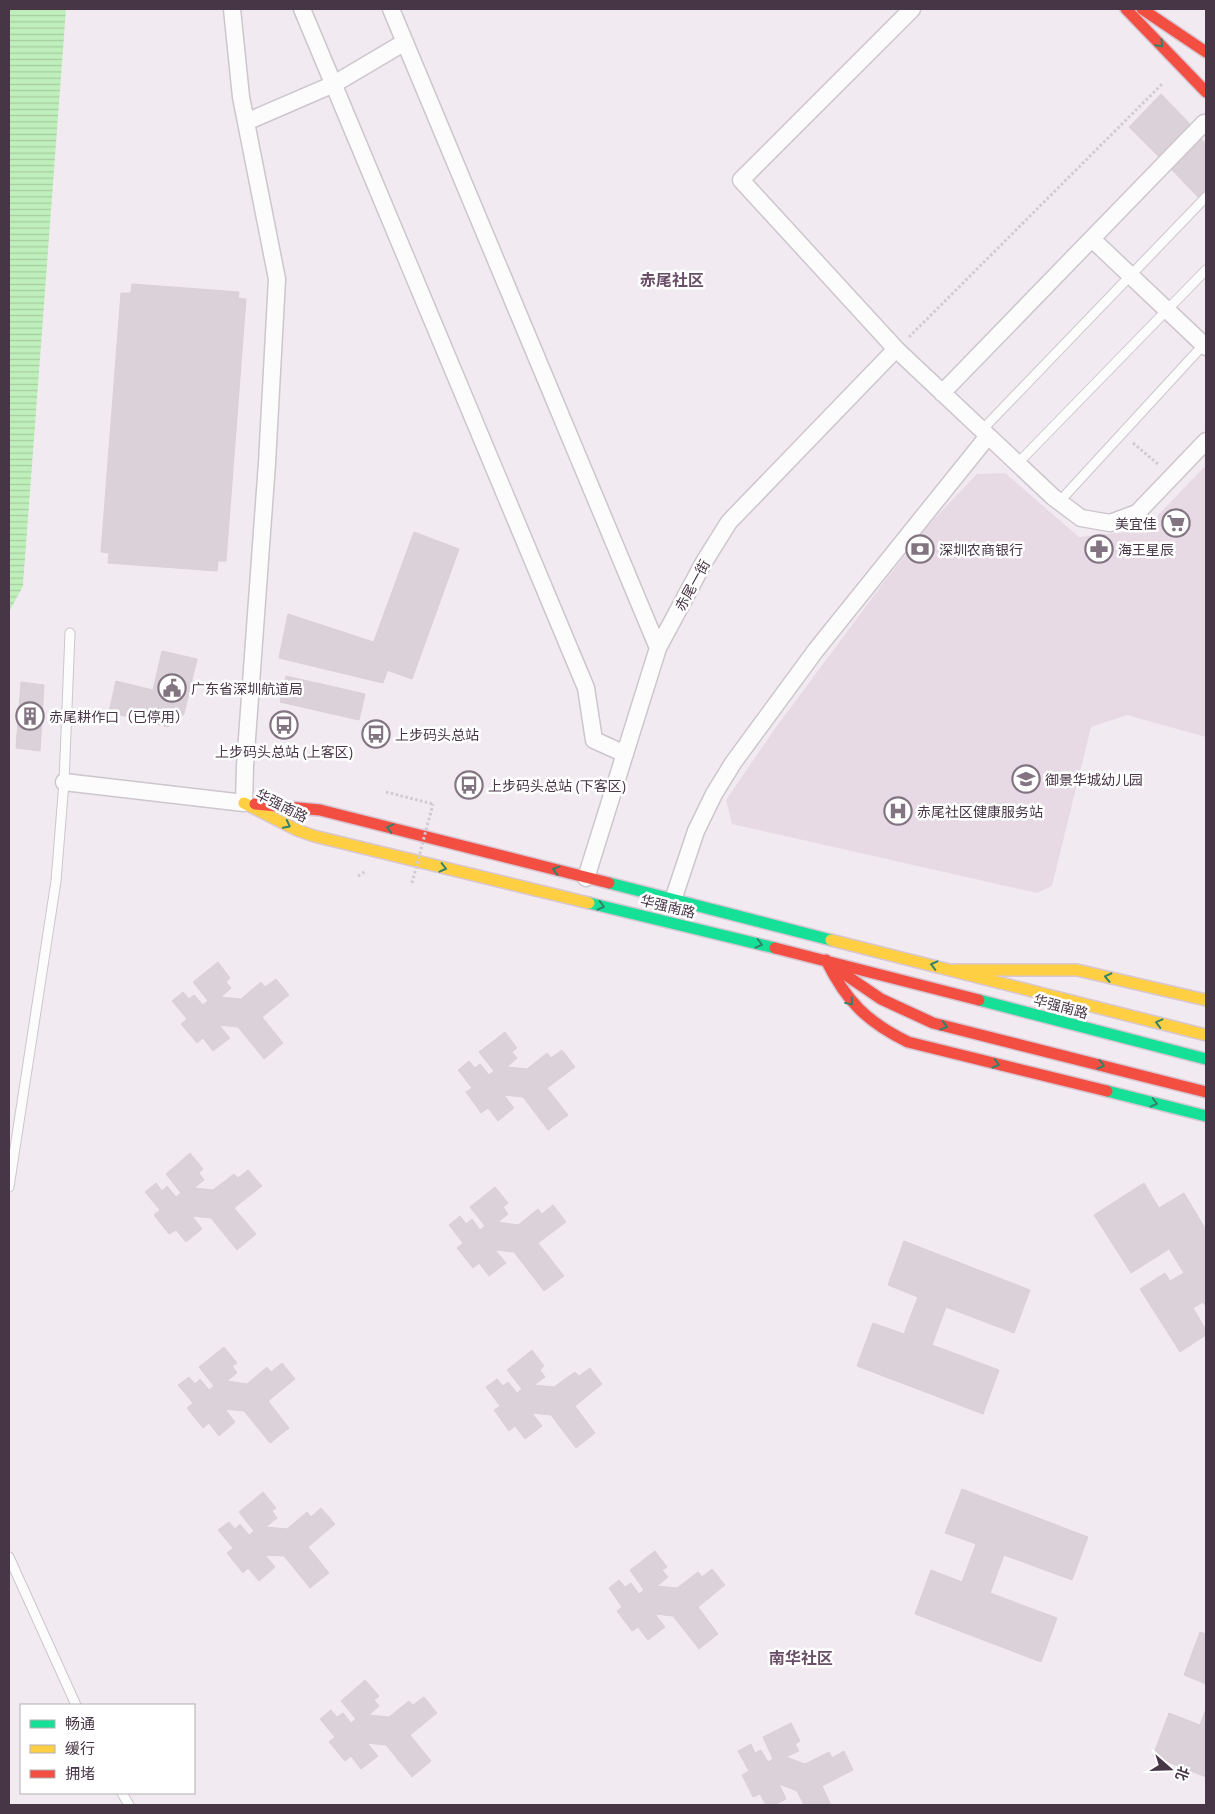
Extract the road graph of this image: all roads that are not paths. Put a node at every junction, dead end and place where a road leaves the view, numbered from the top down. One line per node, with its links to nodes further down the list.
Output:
1 (232, 9): 11 (street)
2 (302, 9): 9 (street)
3 (391, 9): 7 (street)
4 (912, 9): 19 (street)
5 (1126, 9): 10 (main road, one-way to 10)
6 (1142, 9): 8 (main road)
7 (405, 42): 9 (street); 26 (street)
8 (1206, 52)
9 (334, 84): 11 (street); 27 (street)
10 (1206, 92)
11 (246, 122): 29 (street)
12 (1204, 123): 14 (street)
13 (1206, 197): 16 (lane)
14 (1092, 239): 16 (street); 20 (street)
15 (1206, 270): 17 (lane)
16 (1130, 276): 17 (street); 21 (lane)
17 (1167, 310): 18 (street); 23 (lane)
18 (1206, 344): 24 (lane)
19 (896, 349): 20 (street); 26 (street, 赤尾一街)
20 (942, 393): 21 (street)
21 (985, 433): 23 (street); 31 (street)
22 (1206, 441): 24 (street)
23 (1017, 464): 24 (street)
24 (1059, 502)
25 (70, 633): 28 (lane)
26 (658, 648): 27 (street, 赤尾一街)
27 (624, 754): 30 (street, 赤尾一街)
28 (64, 782): 29 (street); 39 (lane)
29 (244, 803): 30 (main road, 华强南路, one-way to 29); 32 (main road, 华强南路, one-way to 32)
30 (586, 878): 31 (main road, 华强南路)
31 (673, 900): 33 (main road, 华强南路, one-way to 31)
32 (826, 960): 36 (main road, 华强南路); 37 (main road, one-way to 37); 38 (main road, one-way to 38)
33 (954, 970): 34 (main road, one-way to 33); 35 (main road, 华强南路, one-way to 33)
34 (1206, 1000)
35 (1206, 1035)
36 (1206, 1059)
37 (1206, 1092)
38 (1206, 1116)
39 (9, 1187)
40 (9, 1557): 41 (lane)
41 (76, 1704)
42 (123, 1794): 43 (lane)
43 (129, 1805)

